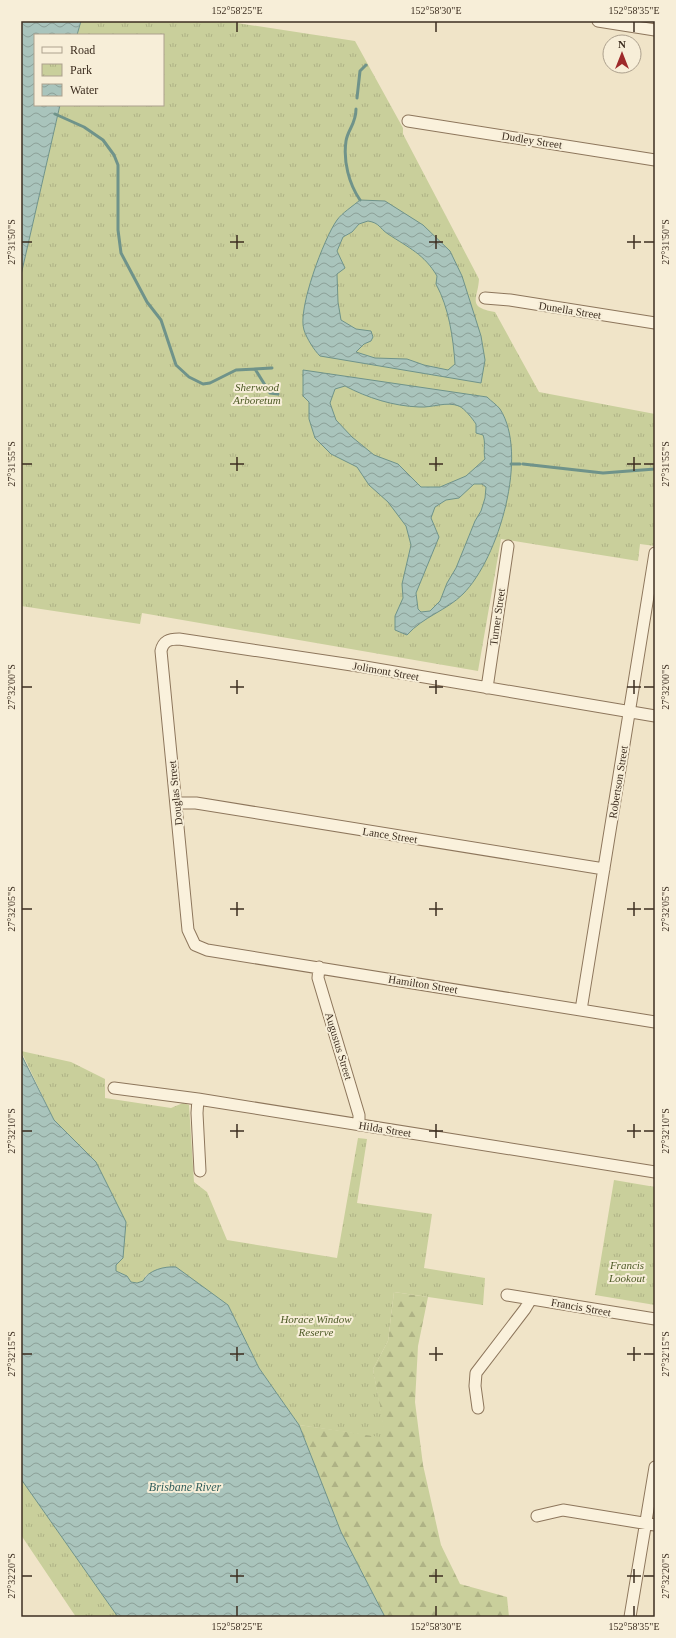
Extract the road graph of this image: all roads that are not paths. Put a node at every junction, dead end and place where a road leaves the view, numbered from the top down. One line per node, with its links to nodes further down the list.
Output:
1 (598, 21): 2 (street)
2 (655, 30)
3 (408, 121): 4 (street, Dudley Street)
4 (655, 160)
5 (485, 298): 6 (street, Dunella Street)
6 (655, 323)
7 (508, 546): 10 (street, Turner Street)
8 (655, 553): 11 (street, Robertson Street)
9 (164, 643): 10 (street, Jolimont Street); 13 (street, Douglas Street)
10 (487, 688): 11 (street, Jolimont Street)
11 (630, 712): 12 (street, Jolimont Street); 14 (street, Robertson Street)
12 (655, 716)
13 (176, 804): 14 (street, Lance Street); 15 (street, Douglas Street)
14 (604, 870): 17 (street, Robertson Street)
15 (193, 942): 16 (street, Hamilton Street)
16 (319, 967): 17 (street, Hamilton Street); 21 (street, Augustus Street)
17 (581, 1010): 18 (street, Hamilton Street)
18 (655, 1022)
19 (114, 1088): 20 (street, Hilda Street)
20 (198, 1099): 21 (street, Hilda Street); 22 (street)
21 (359, 1125): 23 (street, Hilda Street)
22 (200, 1171)
23 (655, 1172)
24 (507, 1295): 25 (street, Francis Street)
25 (531, 1298): 26 (street, Francis Street); 27 (street)
26 (655, 1319)
27 (478, 1408)
28 (655, 1467): 30 (street)
29 (537, 1516): 30 (street)
30 (650, 1524): 31 (street)
31 (630, 1617)

